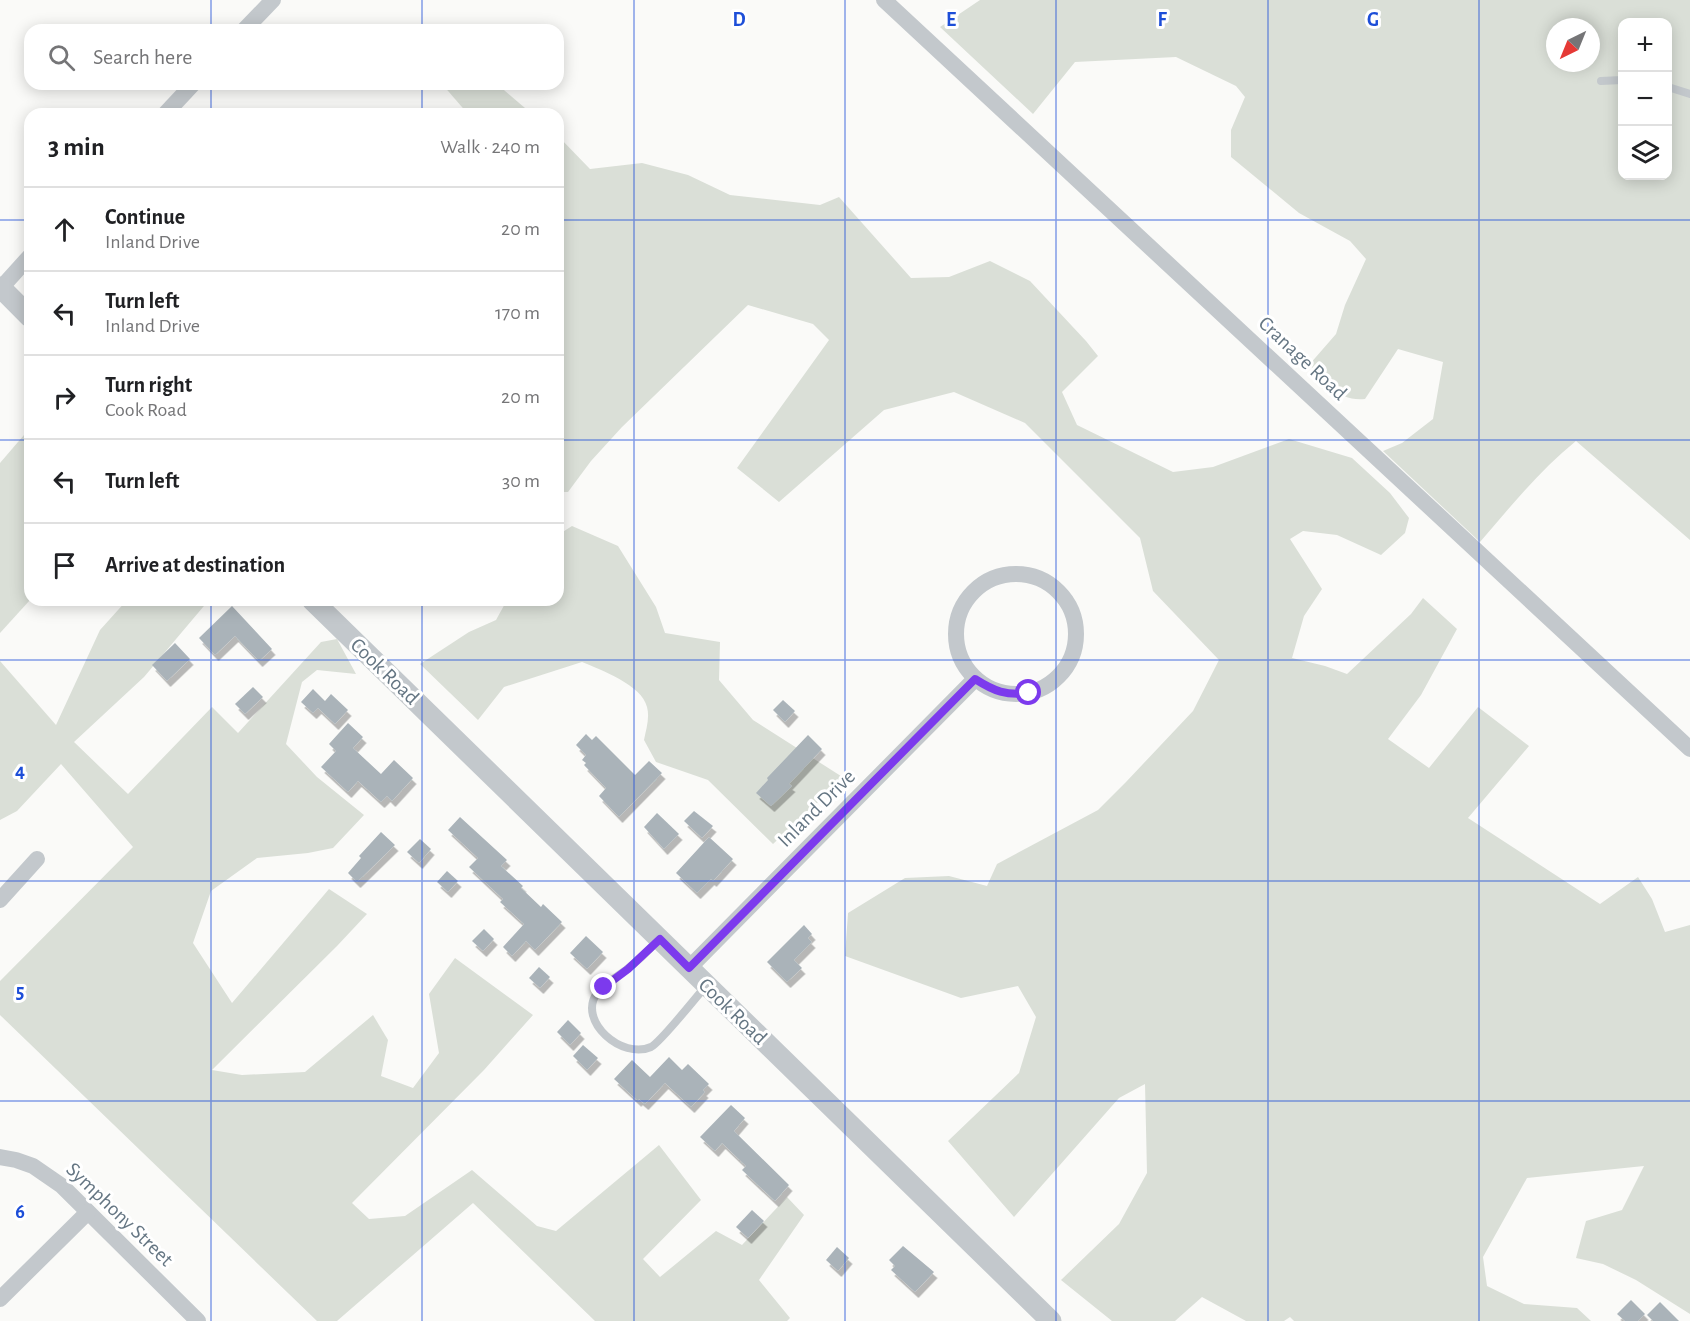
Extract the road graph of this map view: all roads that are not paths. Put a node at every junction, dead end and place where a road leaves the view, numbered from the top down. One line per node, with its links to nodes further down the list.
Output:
1 (273, 0): 3 (street)
2 (884, 0): 15 (street, Cranage Road)
3 (250, 24)
4 (1618, 80): 5 (lane)
5 (1601, 81)
6 (1672, 88): 8 (lane)
7 (187, 90): 9 (street)
8 (1690, 94)
9 (171, 108)
10 (24, 262): 11 (street)
11 (0, 287): 12 (street)
12 (24, 311)
13 (318, 606): 18 (street, Cook Road)
14 (975, 679): 14 (street); 19 (street, Inland Drive)
15 (1690, 749)
16 (37, 859): 17 (street)
17 (0, 900)
18 (660, 939): 19 (street, Cook Road); 20 (lane)
19 (689, 968): 20 (street, Cook Road)
20 (707, 985): 25 (street, Cook Road)
21 (0, 1157): 22 (street, Symphony Street)
22 (88, 1212): 23 (street); 24 (street, Symphony Street)
23 (0, 1299)
24 (195, 1320)
25 (1051, 1321)

